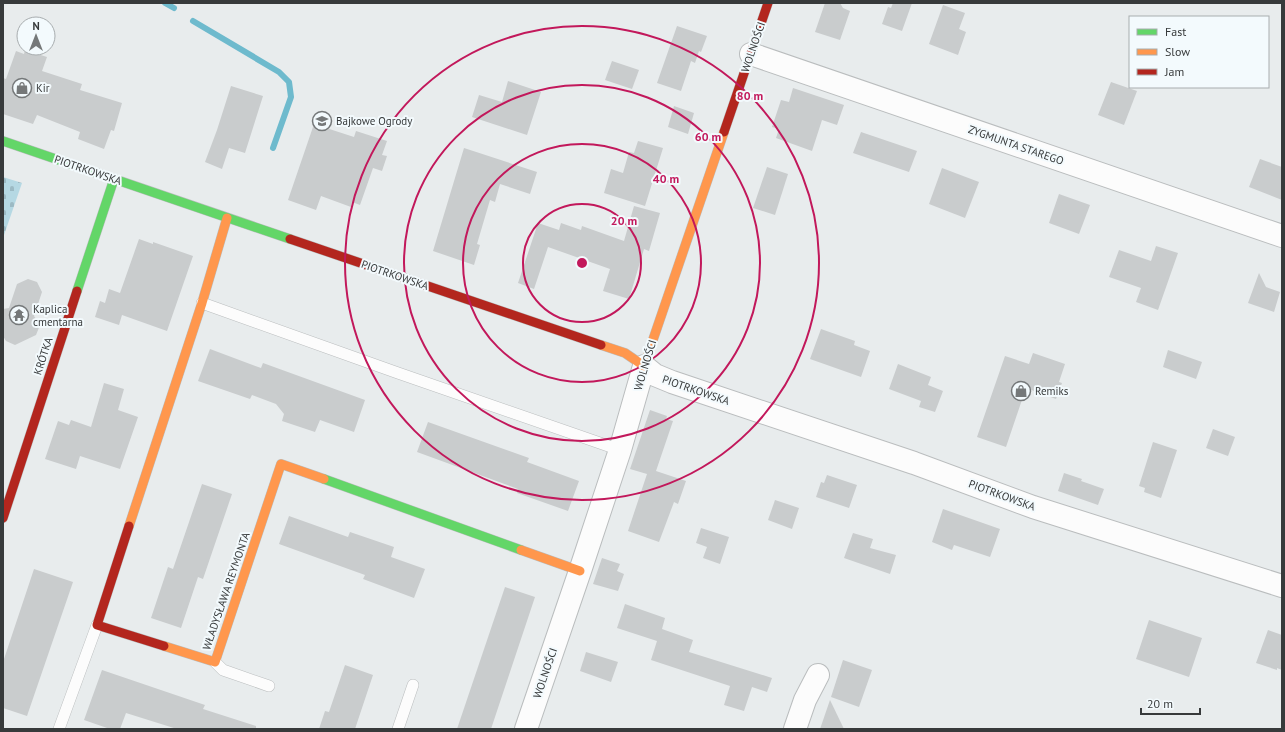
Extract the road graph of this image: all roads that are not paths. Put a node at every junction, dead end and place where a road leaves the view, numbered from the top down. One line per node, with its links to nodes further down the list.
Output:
1 (768, 3): 2 (street, WOLNOŚCI)
2 (751, 54): 6 (street, ZYGMUNTA STAREGO); 8 (street, WOLNOŚCI)
3 (3, 141): 4 (street, PIOTRKOWSKA)
4 (114, 179): 5 (street, PIOTRKOWSKA); 10 (street, KRÓTKA)
5 (227, 218): 7 (street); 8 (street, PIOTRKOWSKA)
6 (1282, 236)
7 (202, 303): 9 (lane); 13 (street)
8 (644, 366): 9 (street, WOLNOŚCI); 12 (street, PIOTRKOWSKA)
9 (620, 450): 11 (street, WOLNOŚCI)
10 (3, 518)
11 (580, 571): 14 (street, WŁADYSŁAWA REYMONTA); 20 (street, WOLNOŚCI)
12 (1282, 586)
13 (97, 625): 14 (street, WŁADYSŁAWA REYMONTA); 18 (lane)
14 (215, 662): 17 (lane)
15 (818, 674): 21 (street)
16 (413, 685): 19 (lane)
17 (269, 686)
18 (59, 729)
19 (398, 729)
20 (526, 729)
21 (795, 729)

